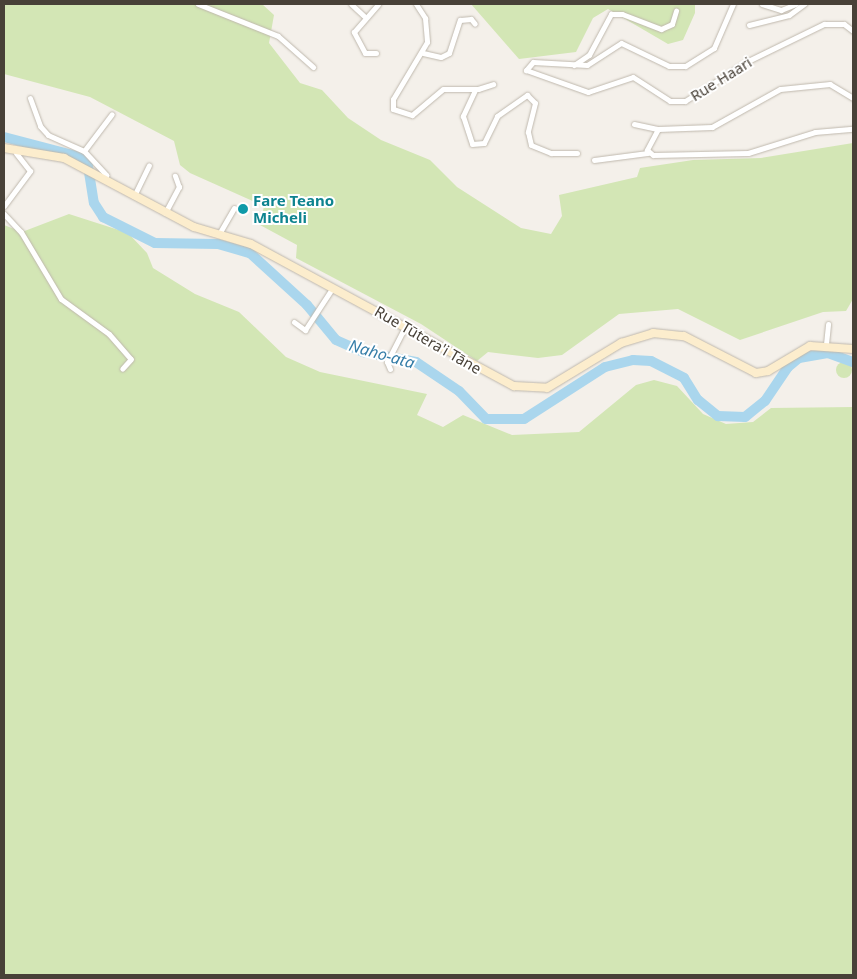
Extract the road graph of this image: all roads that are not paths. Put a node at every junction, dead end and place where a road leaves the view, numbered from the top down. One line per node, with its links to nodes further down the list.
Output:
1 (198, 4): 17 (street)
2 (351, 4): 10 (street)
3 (378, 4): 10 (street)
4 (416, 4): 15 (street)
5 (733, 4): 16 (street, Rue Haari)
6 (762, 4): 7 (street)
7 (796, 4)
8 (804, 4): 12 (street)
9 (676, 11): 16 (street)
10 (364, 16): 14 (street)
11 (476, 24): 15 (street)
12 (749, 25)
13 (853, 30): 16 (street, Rue Haari)
14 (376, 53)
15 (423, 53): 19 (street)
16 (574, 65)
17 (313, 67)
18 (493, 84): 19 (street)
19 (474, 90): 29 (street)
20 (30, 98): 27 (street)
21 (853, 98): 24 (street)
22 (112, 114): 27 (street)
23 (634, 124): 24 (street)
24 (658, 129): 30 (street)
25 (853, 130): 30 (street)
26 (4, 148): 28 (street, Rue Tūtera'i Tāne)
27 (84, 151): 34 (street)
28 (16, 153): 34 (street, Rue Tūtera'i Tāne); 36 (street)
29 (577, 153)
30 (648, 153): 31 (street)
31 (594, 160)
32 (149, 165): 35 (street)
33 (175, 176): 38 (street)
34 (106, 181): 35 (street, Rue Tūtera'i Tāne)
35 (134, 196): 38 (street, Rue Tūtera'i Tāne)
36 (4, 206)
37 (234, 208): 40 (street)
38 (165, 213): 40 (street, Rue Tūtera'i Tāne)
39 (4, 214): 47 (street)
40 (219, 234): 41 (street, Rue Tūtera'i Tāne)
41 (334, 286): 42 (street); 44 (street, Rue Tūtera'i Tāne)
42 (294, 322)
43 (828, 324): 45 (street)
44 (406, 325): 45 (street, Rue Tūtera'i Tāne); 48 (street)
45 (826, 344): 46 (street, Rue Tūtera'i Tāne)
46 (853, 349)
47 (122, 369)
48 (390, 369)

